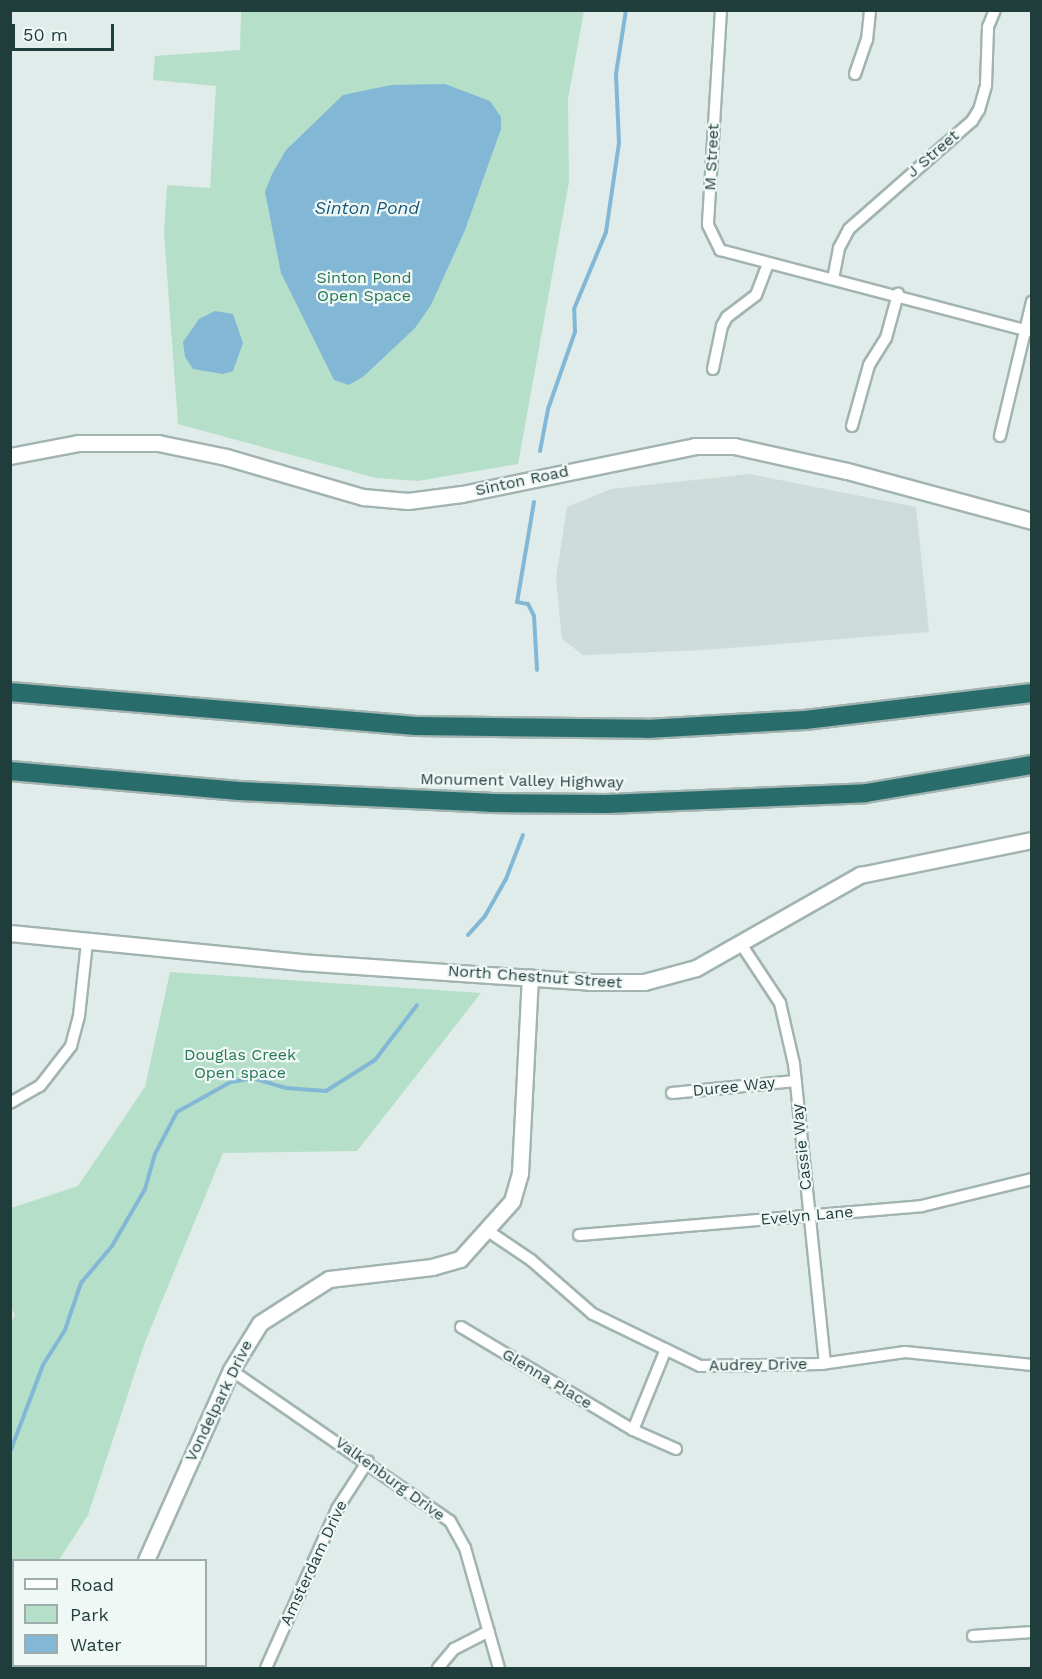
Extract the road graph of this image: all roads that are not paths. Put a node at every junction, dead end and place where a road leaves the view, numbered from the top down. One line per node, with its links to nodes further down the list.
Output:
1 (721, 10): 5 (street, M Street)
2 (870, 10): 4 (street)
3 (995, 10): 6 (street, J Street)
4 (855, 74)
5 (768, 264): 6 (street, M Street); 10 (street)
6 (833, 279): 7 (street, M Street)
7 (898, 294): 9 (street, M Street); 11 (street)
8 (1032, 302): 9 (street)
9 (1029, 331): 12 (street)
10 (713, 369)
11 (852, 426)
12 (1000, 436)
13 (10, 456): 14 (street, Sinton Road)
14 (1032, 521)
15 (10, 692): 16 (highway)
16 (1032, 693)
17 (1032, 765): 18 (highway, Monument Valley Highway)
18 (10, 771)
19 (1032, 840): 22 (street, North Chestnut Street)
20 (10, 933): 21 (street, North Chestnut Street)
21 (87, 942): 23 (street, North Chestnut Street); 26 (street)
22 (741, 944): 23 (street, North Chestnut Street); 24 (street, Cassie Way)
23 (530, 977): 29 (street, Vondelpark Drive)
24 (795, 1081): 25 (street, Duree Way); 28 (street, Cassie Way)
25 (672, 1094)
26 (10, 1103)
27 (1032, 1179): 28 (street, Evelyn Lane)
28 (809, 1215): 30 (street, Evelyn Lane); 33 (street, Cassie Way)
29 (488, 1231): 32 (street, Audrey Drive); 35 (street, Vondelpark Drive)
30 (579, 1235)
31 (461, 1328): 36 (street, Glenna Place)
32 (666, 1349): 33 (street, Audrey Drive); 36 (street)
33 (825, 1363): 34 (street, Audrey Drive)
34 (1032, 1365)
35 (231, 1370): 38 (street, Valkenburg Drive); 39 (street, Vondelpark Drive)
36 (633, 1430): 37 (street, Glenna Place)
37 (676, 1449)
38 (368, 1461): 40 (street, Valkenburg Drive); 43 (street, Amsterdam Drive)
39 (146, 1559)
40 (489, 1631): 44 (street); 45 (street, Valkenburg Drive)
41 (1032, 1632): 42 (street)
42 (973, 1636)
43 (266, 1668)
44 (438, 1668)
45 (499, 1668)

